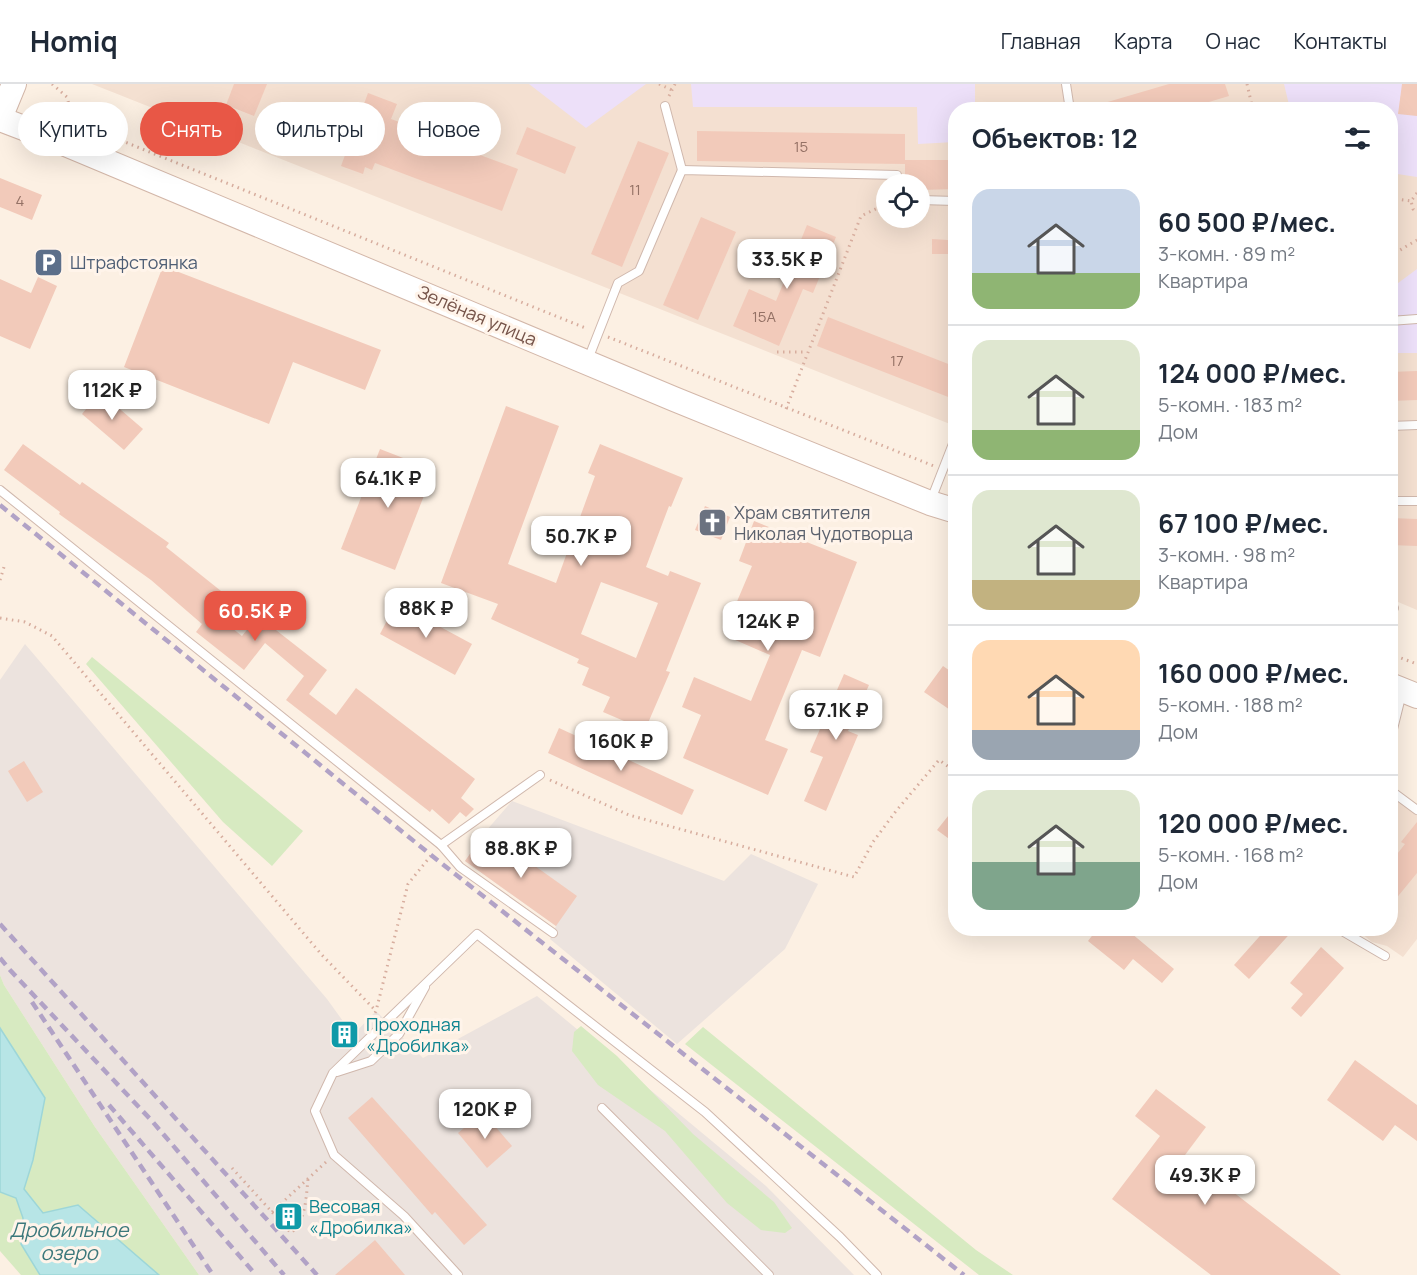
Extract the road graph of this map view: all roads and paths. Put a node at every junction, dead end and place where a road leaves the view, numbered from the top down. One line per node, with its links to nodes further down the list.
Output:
1 (14, 84): 10 (main road)
2 (52, 84): 24 (path)
3 (659, 84): 6 (path)
4 (1066, 84): 7 (lane)
5 (1247, 84): 8 (path)
6 (672, 90)
7 (1069, 102)
8 (1252, 102)
9 (665, 106): 11 (lane)
10 (0, 118): 27 (main road, Зелёная улица)
11 (682, 170): 12 (lane); 24 (lane)
12 (876, 175)
13 (1417, 193): 17 (path)
14 (1398, 199): 17 (path)
15 (930, 200): 16 (lane)
16 (948, 201)
17 (1412, 201): 19 (path)
18 (876, 209): 26 (path)
19 (1417, 213)
20 (1417, 240): 21 (path)
21 (1398, 251)
22 (1417, 319): 23 (lane)
23 (1398, 320)
24 (598, 333): 27 (lane); 28 (path)
25 (777, 352): 26 (path)
26 (807, 352): 28 (path)
27 (587, 362): 36 (main road, Зелёная улица)
28 (786, 409): 32 (path)
29 (1417, 425): 30 (lane)
30 (1398, 426)
31 (948, 455): 32 (lane)
32 (942, 469): 36 (lane)
33 (0, 490): 49 (lane)
34 (1398, 501): 35 (lane)
35 (1417, 501)
36 (930, 503): 37 (main road, Зелёная улица)
37 (948, 509)
38 (4, 567): 39 (path)
39 (0, 580)
40 (0, 618): 50 (path)
41 (1398, 657): 42 (path)
42 (1417, 664)
43 (1403, 690): 44 (lane)
44 (1398, 710)
45 (948, 766): 46 (path)
46 (540, 775): 49 (lane)
47 (1398, 796): 48 (lane)
48 (1417, 810)
49 (441, 845): 51 (lane)
50 (428, 859)
51 (553, 933)
52 (1351, 936): 53 (lane)
53 (1385, 956)
54 (430, 979): 55 (lane); 55 (lane); 63 (lane)
55 (333, 1073): 57 (lane)
56 (602, 1108): 62 (lane)
57 (334, 1155): 59 (path); 61 (lane)
58 (232, 1168): 60 (path)
59 (308, 1179): 60 (path); 60 (path)
60 (272, 1212)
61 (458, 1275)
62 (770, 1275)
63 (877, 1275)

